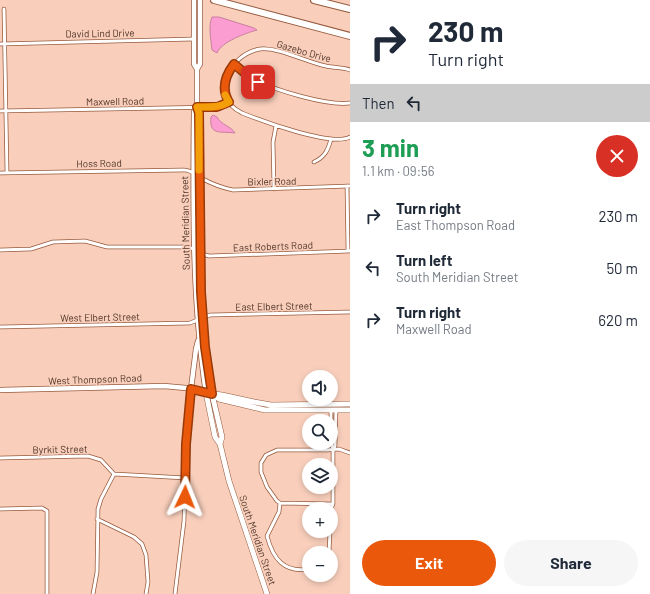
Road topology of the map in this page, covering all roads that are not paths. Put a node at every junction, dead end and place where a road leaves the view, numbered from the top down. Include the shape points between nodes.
1 (194, 0) edge
2 (200, 0) edge
3 (214, 0) edge
4 (314, 0) edge
5 (4, 9) dead end
6 (350, 9) edge
7 (350, 36) edge
8 (194, 39) junction
9 (200, 39) junction
10 (0, 44) edge
11 (4, 44) junction
12 (234, 64) junction
13 (197, 69) junction
14 (350, 70) edge
15 (229, 102) junction
16 (350, 103) edge
17 (197, 107) junction
18 (0, 111) edge
19 (6, 111) junction
20 (276, 126) junction
21 (350, 137) edge
22 (331, 139) junction
23 (314, 162) dead end
24 (0, 173) edge
25 (7, 173) junction
26 (197, 175) junction
27 (349, 186) edge
28 (274, 189) junction
29 (0, 250) edge
30 (197, 251) junction
31 (349, 251) edge
32 (350, 312) edge
33 (200, 319) junction
34 (0, 327) edge
35 (199, 339) junction
36 (191, 389) junction
37 (0, 390) edge
38 (206, 393) junction
39 (212, 394) junction
40 (302, 404) edge
41 (338, 404) edge
42 (350, 404) edge
43 (333, 406) edge
44 (333, 410) junction
45 (350, 410) edge
46 (332, 414) edge
47 (333, 414) edge
48 (220, 444) junction
49 (338, 449) edge
50 (302, 450) edge
51 (333, 450) edge
52 (350, 453) edge
53 (0, 458) edge
54 (114, 474) junction
55 (186, 478) junction
56 (333, 502) edge
57 (280, 503) junction
58 (302, 503) edge
59 (0, 509) edge
60 (97, 519) junction
61 (302, 570) edge
62 (48, 594) edge
63 (93, 594) edge
64 (146, 594) edge
65 (175, 594) edge
66 (267, 594) edge

1 - 8 main road, South Meridian Street
2 - 9 main road, South Meridian Street
3 - 7 highway
4 - 6 highway
5 - 11 street
8 - 9 street, David Lind Drive
8 - 11 street, David Lind Drive
8 - 13 main road, South Meridian Street via 194,64
9 - 13 main road, South Meridian Street via 200,64
10 - 11 street, David Lind Drive
11 - 19 street
12 - 14 street, Gazebo Drive via 250,52 270,49 309,62
12 - 15 street via 224,83
12 - 16 street via 252,78 291,93 329,102
13 - 17 main road, South Meridian Street
15 - 17 street, Maxwell Road via 217,107
15 - 20 street via 240,113
17 - 19 street, Maxwell Road
17 - 26 main road, South Meridian Street
18 - 19 street, Maxwell Road
19 - 25 street
20 - 22 street
20 - 28 street via 273,142
21 - 22 street via 344,140
22 - 23 street via 325,155
24 - 25 street, Hoss Road
25 - 26 street, Hoss Road via 184,170
26 - 28 street, Bixler Road via 233,190
26 - 30 main road, South Meridian Street
27 - 28 street, Bixler Road
27 - 31 street
29 - 30 street, East Roberts Road via 32,249 53,242 83,241 108,247 189,247
30 - 31 street, East Roberts Road via 209,256
30 - 33 main road, South Meridian Street
32 - 33 street, East Elbert Street via 210,315
33 - 34 street, West Elbert Street via 190,323
33 - 35 main road, South Meridian Street
33 - 39 main road, South Meridian Street
35 - 36 main road, South Meridian Street
35 - 38 main road, South Meridian Street
36 - 37 main road, West Thompson Road via 164,386
36 - 38 main road, West Thompson Road
36 - 55 street, South Meridian Street via 186,440
38 - 39 main road
38 - 48 main road, South Meridian Street via 215,437
39 - 40 main road via 264,404
39 - 44 main road via 219,399 265,410
39 - 48 main road, South Meridian Street via 222,437
41 - 42 main road
43 - 44 street
44 - 45 main road
44 - 46 street
44 - 47 street
48 - 66 main road, South Meridian Street via 234,497
49 - 52 street
50 - 57 street via 276,450 263,458 260,469 267,487
51 - 56 street
53 - 54 street, Byrkit Street via 88,456 102,461
54 - 55 street
54 - 60 street via 100,500
55 - 65 street, South Meridian Street
57 - 58 street
57 - 61 street via 279,512 267,536 276,559 292,569
59 - 62 street via 46,509
60 - 63 street via 97,572
60 - 64 street via 134,537 144,547 148,584

